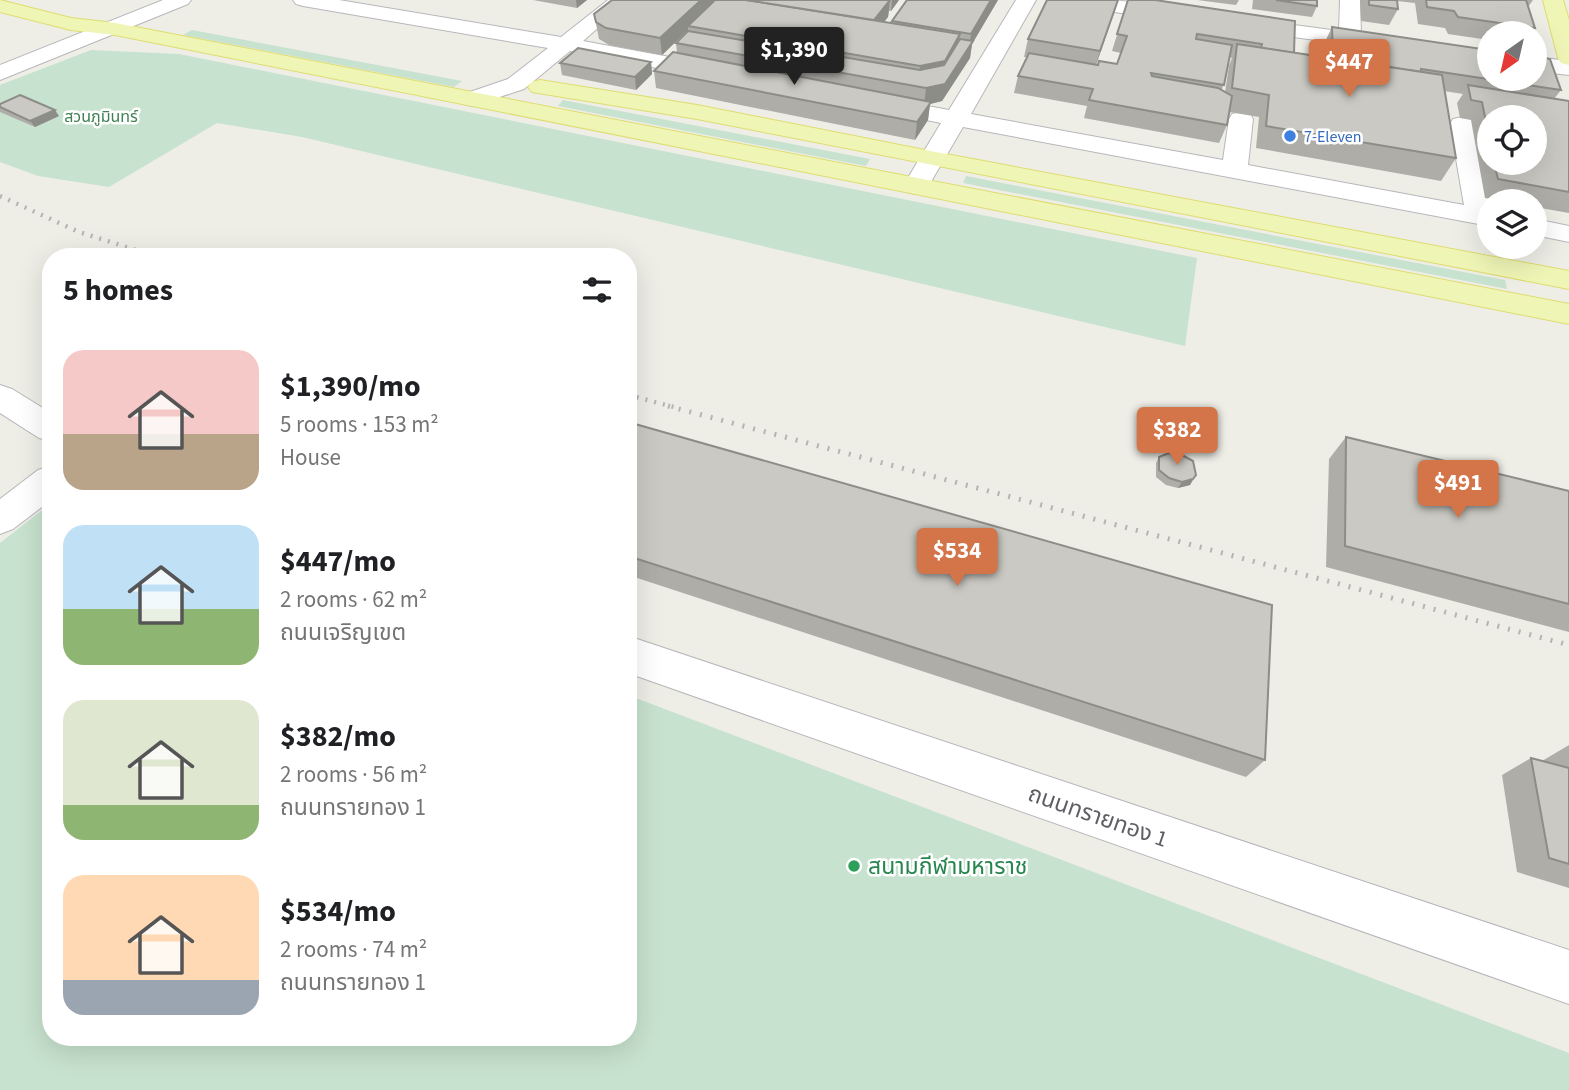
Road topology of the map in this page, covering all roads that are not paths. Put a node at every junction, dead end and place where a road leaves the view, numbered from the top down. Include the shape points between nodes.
1 (181, 0) edge
2 (303, 0) edge
3 (620, 0) edge
4 (1027, 0) edge
5 (1071, 0) edge
6 (1350, 0) edge
7 (1553, 0) edge
8 (0, 6) edge
9 (151, 12) junction
10 (116, 17) junction
11 (197, 20) dead end
12 (71, 24) junction
13 (1564, 25) edge
14 (1350, 39) junction
15 (565, 44) junction
16 (1401, 46) edge
17 (0, 52) edge
18 (1569, 58) edge
19 (423, 65) dead end
20 (1547, 65) edge
21 (1569, 68) edge
22 (0, 73) edge
23 (740, 77) edge
24 (516, 83) junction
25 (472, 99) junction
26 (862, 100) edge
27 (956, 118) junction
28 (1241, 119) edge
29 (1462, 124) dead end
30 (930, 159) junction
31 (1234, 170) junction
32 (916, 186) junction
33 (1478, 189) edge
34 (1477, 216) edge
35 (1547, 229) edge
36 (1569, 234) edge
37 (1569, 280) edge
38 (1569, 314) edge
39 (0, 397) edge
40 (42, 423) edge
41 (42, 487) edge
42 (0, 519) edge
43 (637, 657) edge
44 (1569, 978) edge

1 - 9 street
2 - 15 street
3 - 15 street
4 - 27 street
5 - 14 street
6 - 14 street
7 - 13 main road
8 - 12 main road
9 - 10 street
9 - 11 main road
9 - 12 street
10 - 12 main road
10 - 22 street
10 - 25 main road
12 - 17 street
13 - 18 main road
14 - 16 street
15 - 23 street
15 - 24 street
19 - 24 main road
20 - 21 street
24 - 25 street
24 - 30 main road via 697,112
25 - 32 main road
26 - 27 street
27 - 30 street
27 - 31 street
28 - 31 street
29 - 33 street
30 - 32 street
30 - 37 main road
31 - 34 street
32 - 38 main road
35 - 36 street
39 - 40 street
41 - 42 street
43 - 44 street, ถนนทรายทอง 1

